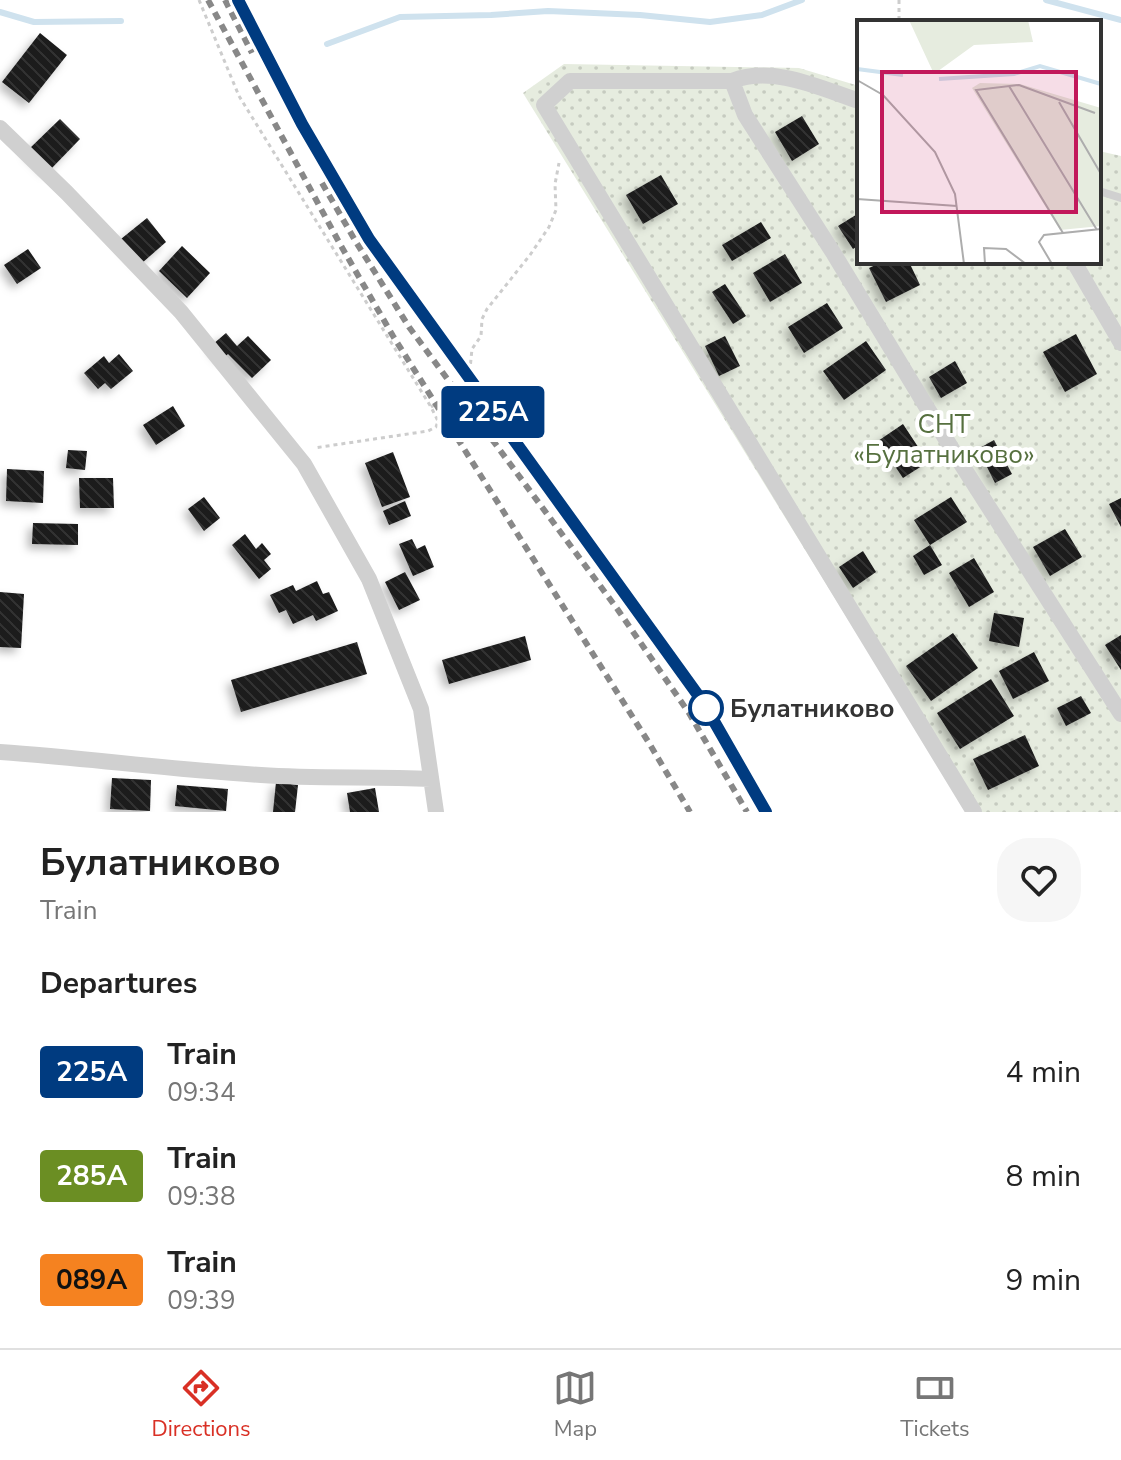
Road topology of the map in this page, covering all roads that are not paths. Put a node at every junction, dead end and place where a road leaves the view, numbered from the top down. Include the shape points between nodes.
1 (732, 81) junction
2 (857, 100) edge
3 (0, 128) edge
4 (1101, 192) edge
5 (1121, 198) edge
6 (1075, 264) edge
7 (1121, 343) edge
8 (1121, 714) edge
9 (0, 752) edge
10 (431, 779) junction
11 (436, 812) edge
12 (974, 812) edge

1 - 2 street via 744,76 790,78
1 - 8 street via 745,115
1 - 12 street via 570,81 544,105
3 - 10 street via 181,312 304,464 369,579 421,709
4 - 5 lane
6 - 7 street
9 - 10 street via 260,775
10 - 11 street

